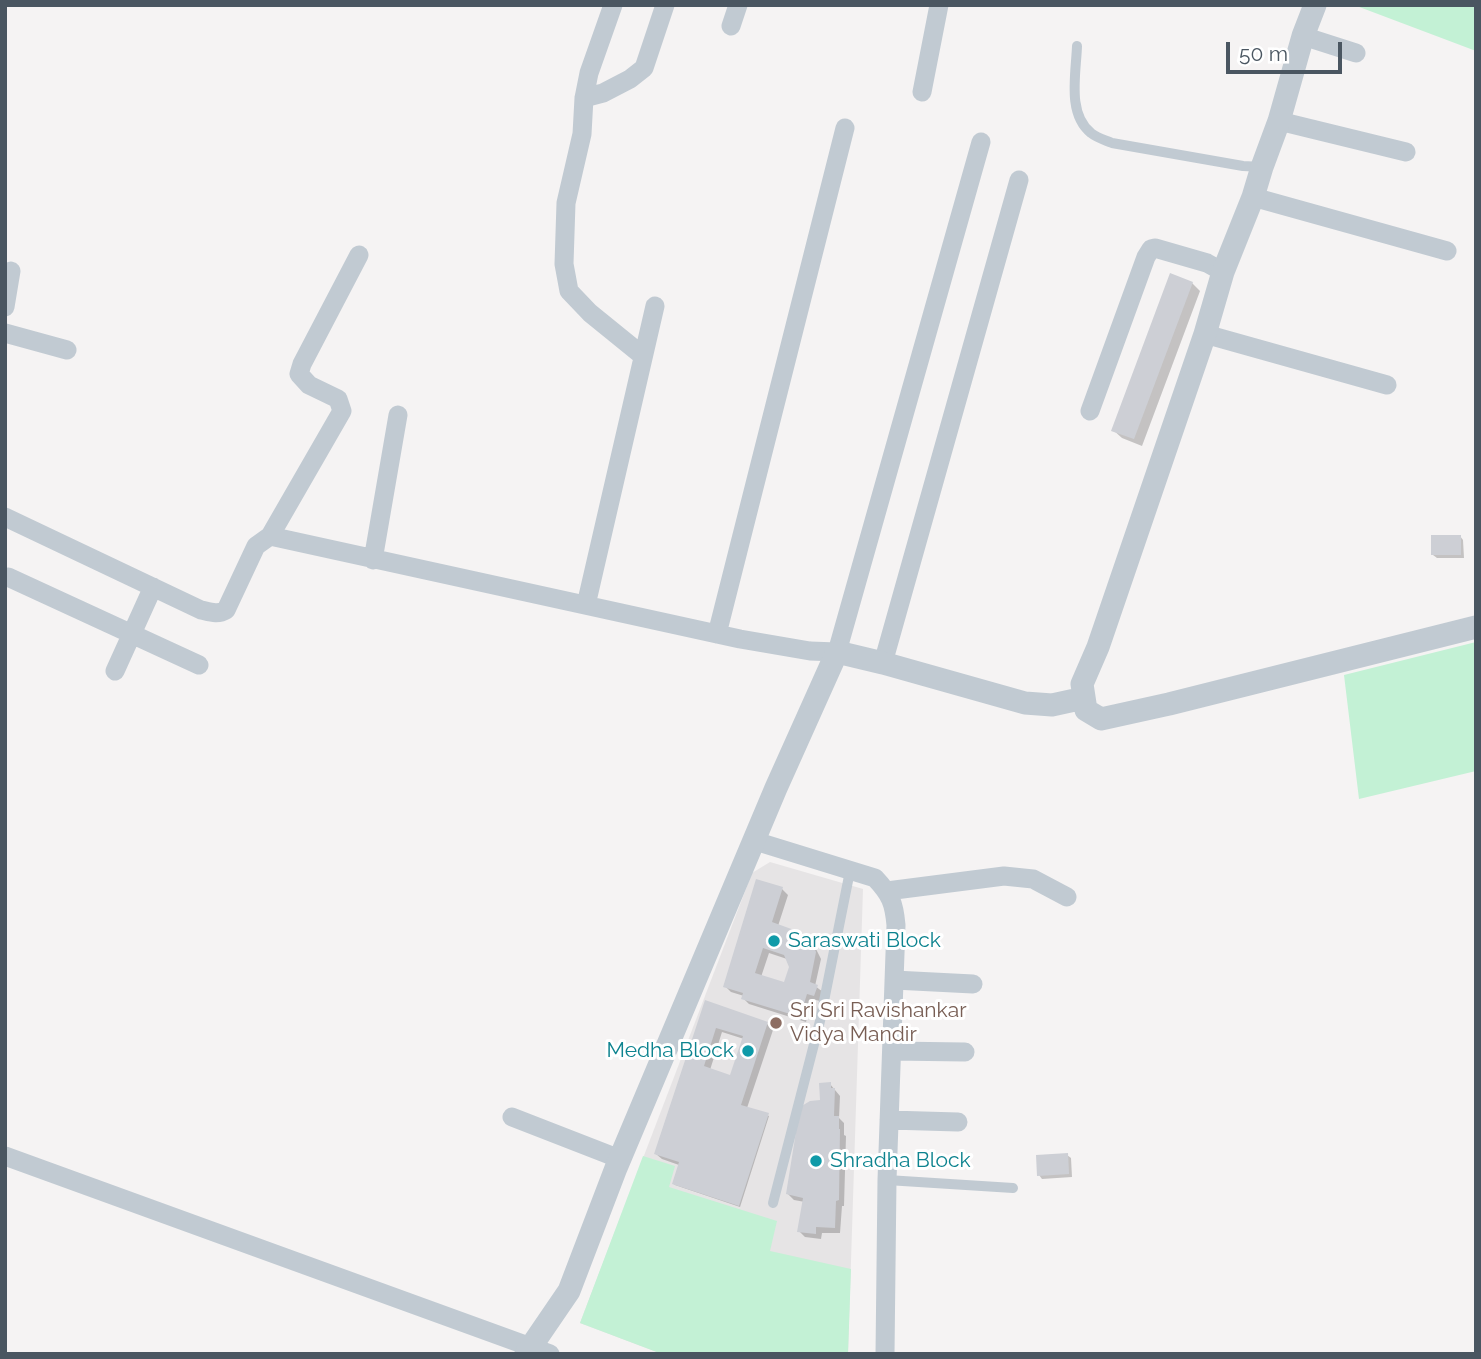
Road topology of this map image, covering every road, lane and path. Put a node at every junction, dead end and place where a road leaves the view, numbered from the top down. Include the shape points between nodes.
1 (613, 5) edge
2 (665, 5) edge
3 (738, 5) edge
4 (939, 5) edge
5 (1315, 5) edge
6 (731, 26) dead end
7 (1303, 36) junction
8 (1077, 46) dead end
9 (1356, 53) dead end
10 (922, 92) dead end
11 (584, 98) junction
12 (1279, 121) junction
13 (845, 128) dead end
14 (981, 142) dead end
15 (1406, 152) dead end
16 (1262, 167) junction
17 (1019, 180) dead end
18 (1253, 197) junction
19 (1447, 251) dead end
20 (359, 255) dead end
21 (11, 271) dead end
22 (1223, 272) junction
23 (655, 306) dead end
24 (5, 307) edge
25 (5, 333) edge
26 (1205, 334) junction
27 (67, 350) dead end
28 (643, 356) junction
29 (1387, 385) dead end
30 (1090, 411) dead end
31 (398, 415) dead end
32 (5, 517) edge
33 (270, 536) junction
34 (373, 560) junction
35 (8, 577) dead end
36 (153, 587) junction
37 (586, 605) junction
38 (1476, 627) edge
39 (132, 634) junction
40 (717, 634) junction
41 (837, 652) junction
42 (883, 663) junction
43 (199, 665) dead end
44 (116, 671) dead end
45 (1084, 698) junction
46 (755, 841) junction
47 (850, 871) junction
48 (887, 891) junction
49 (1067, 897) dead end
50 (894, 980) junction
51 (973, 984) dead end
52 (892, 1051) junction
53 (965, 1052) dead end
54 (512, 1117) dead end
55 (889, 1120) junction
56 (958, 1122) dead end
57 (5, 1156) edge
58 (620, 1160) junction
59 (887, 1180) junction
60 (1013, 1188) dead end
61 (773, 1203) dead end
62 (535, 1351) edge
63 (885, 1354) edge

1 - 11 street
2 - 11 street via 644,68 603,93
3 - 6 street
4 - 10 street
5 - 7 street
7 - 9 street
7 - 12 street
8 - 16 lane via 1075,108 1092,134 1112,143
11 - 28 street via 582,134 566,203 564,264 569,290
12 - 15 street
12 - 16 street
13 - 40 street
14 - 41 street
16 - 18 street
17 - 42 street
18 - 19 street
18 - 22 street
20 - 33 street via 299,374 309,385 338,399 342,411
21 - 24 street
22 - 26 street
22 - 30 street via 1208,263 1150,249
23 - 28 street
25 - 27 street
26 - 29 street
26 - 45 street via 1082,684
28 - 37 street
31 - 34 street
32 - 36 street
33 - 34 street
33 - 36 street via 256,547 222,612 201,610
34 - 37 street
35 - 39 street
36 - 39 street
37 - 40 street
38 - 45 street via 1101,719 1087,710
39 - 43 street
39 - 44 street
40 - 41 street
41 - 42 street
41 - 46 street
42 - 45 street via 1026,703 1052,705
46 - 47 street
46 - 58 street
47 - 48 street via 876,878
47 - 61 lane via 820,1021
48 - 49 street via 1004,876 1033,879
48 - 50 street via 896,925
50 - 51 street
50 - 52 street
52 - 53 street
52 - 55 street
54 - 58 street
55 - 56 street
55 - 59 street
57 - 62 street
58 - 62 street via 569,1291
59 - 60 lane
59 - 63 street

